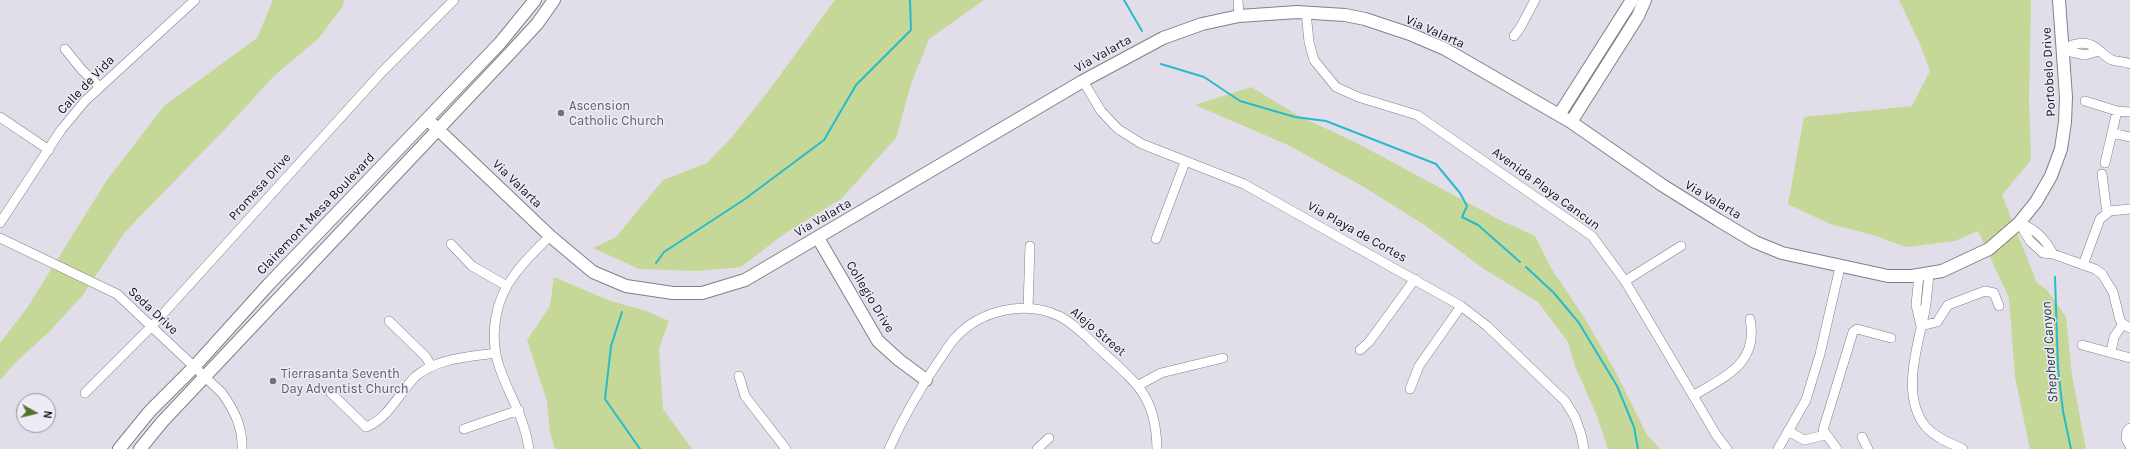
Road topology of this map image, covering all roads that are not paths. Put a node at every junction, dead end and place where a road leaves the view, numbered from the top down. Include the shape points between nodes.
1 (195, 0) edge
2 (454, 0) edge
3 (535, 0) edge
4 (554, 0) edge
5 (1238, 0) edge
6 (1535, 0) edge
7 (1632, 0) edge
8 (1645, 0) edge
9 (2059, 0) edge
10 (1306, 12) junction
11 (1239, 16) junction
12 (1514, 36) dead end
13 (65, 49) dead end
14 (2062, 50) junction
15 (2130, 64) edge
16 (1083, 81) junction
17 (99, 86) junction
18 (2085, 101) dead end
19 (2117, 111) junction
20 (2130, 112) edge
21 (1559, 116) junction
22 (0, 117) edge
23 (427, 119) junction
24 (1571, 122) junction
25 (439, 129) junction
26 (2112, 133) junction
27 (2130, 137) edge
28 (49, 150) junction
29 (1185, 162) junction
30 (2105, 163) dead end
31 (2102, 174) dead end
32 (2130, 209) edge
33 (2106, 213) junction
34 (0, 223) edge
35 (2019, 223) junction
36 (550, 236) junction
37 (0, 238) edge
38 (818, 238) junction
39 (1156, 239) dead end
40 (451, 244) dead end
41 (1030, 246) dead end
42 (1681, 246) dead end
43 (2083, 265) junction
44 (1840, 267) junction
45 (1924, 274) junction
46 (1415, 280) junction
47 (1625, 280) junction
48 (507, 286) junction
49 (1461, 306) junction
50 (1999, 306) dead end
51 (1028, 308) junction
52 (1750, 320) dead end
53 (389, 321) dead end
54 (152, 326) junction
55 (1921, 326) junction
56 (2127, 326) edge
57 (1891, 338) dead end
58 (2082, 345) dead end
59 (1360, 350) dead end
60 (2111, 352) junction
61 (496, 353) junction
62 (1223, 358) dead end
63 (2130, 358) edge
64 (194, 366) junction
65 (431, 366) junction
66 (739, 376) dead end
67 (205, 377) junction
68 (926, 380) junction
69 (1139, 385) junction
70 (1410, 389) dead end
71 (85, 393) dead end
72 (331, 393) dead end
73 (1693, 396) junction
74 (519, 410) junction
75 (2130, 428) edge
76 (464, 429) dead end
77 (1788, 431) junction
78 (1825, 435) junction
79 (1862, 437) dead end
80 (1049, 438) dead end
81 (2130, 446) edge
82 (119, 449) edge
83 (140, 449) edge
84 (242, 449) edge
85 (529, 449) edge
86 (786, 449) edge
87 (889, 449) edge
88 (1037, 449) edge
89 (1157, 449) edge
90 (1584, 449) edge
91 (1727, 449) edge
92 (1778, 449) edge
93 (1837, 449) edge
94 (1868, 449) edge
95 (1963, 449) edge

1 - 17 street, Calle de Vida
2 - 54 street, Promesa Drive via 381,73
3 - 23 main road, Clairemont Mesa Boulevard via 500,43
4 - 25 main road via 530,32
5 - 11 street
6 - 12 street
7 - 21 main road
8 - 24 main road via 1638,16
9 - 14 main road, Portobelo Drive
10 - 11 main road, Via Valarta
10 - 21 main road, Via Valarta via 1365,19 1410,34 1445,49
10 - 47 street, Avenida Playa Cancun via 1314,60 1336,87 1358,97 1417,115 1592,236
11 - 16 main road, Via Valarta via 1202,24 1163,38
13 - 17 street
14 - 15 street via 2085,55 2099,51 2112,60 2122,60
14 - 35 main road, Portobelo Drive via 2066,104 2060,149 2051,176 2036,202
16 - 29 street, Via Playa de Cortes via 1101,111 1118,129 1142,144
16 - 38 main road, Via Valarta
17 - 28 street, Calle de Vida via 61,130
18 - 19 street
19 - 20 street
19 - 26 street
21 - 24 main road, Via Valarta
22 - 28 street
23 - 25 main road, Via Valarta
23 - 64 main road, Clairemont Mesa Boulevard
24 - 44 main road, Via Valarta via 1662,185 1755,242 1782,253
25 - 36 main road, Via Valarta
25 - 67 main road
26 - 27 street
26 - 30 street
28 - 34 street, Calle de Vida
29 - 39 street
29 - 46 street, Via Playa de Cortes via 1244,184
31 - 33 street
32 - 33 street
33 - 43 street via 2097,223
35 - 43 street via 2036,248 2043,253
35 - 45 main road, Portobelo Drive via 1989,249 1942,271
36 - 38 main road, Via Valarta via 593,272 626,286 673,293 702,293 745,280
36 - 48 street via 515,273
37 - 54 street, Seda Drive via 117,294
38 - 68 main road, Collegio Drive via 878,341
40 - 48 street via 472,266
41 - 51 street
42 - 47 street
43 - 56 street via 2095,269 2106,279
44 - 45 main road, Portobelo Drive via 1888,276
44 - 77 street via 1820,354 1808,393
45 - 55 street via 1926,302
46 - 49 street, Via Playa de Cortes
46 - 59 street via 1369,342
47 - 73 street, Avenida Playa Cancun
48 - 61 street via 496,319
49 - 70 street via 1420,366
49 - 90 street, Via Playa de Cortes via 1487,326 1565,402 1582,434
50 - 55 street via 1994,293 1985,291 1948,306 1937,322
51 - 68 street, Alejo Street via 999,312 971,324 955,338
51 - 69 street, Alejo Street via 1053,313 1071,323
52 - 73 street via 1752,344 1744,360 1733,372
53 - 65 street via 426,357
54 - 64 street, Seda Drive
54 - 71 street, Promesa Drive
55 - 95 street via 1913,365 1917,413 1935,436
56 - 60 street via 2114,337
57 - 78 street via 1864,330 1857,329 1853,332 1823,430
58 - 60 street
60 - 63 street
61 - 65 street
61 - 74 street via 499,367
62 - 69 street via 1161,373
64 - 67 street, Seda Drive
64 - 82 main road, Clairemont Mesa Boulevard via 150,411
65 - 72 street via 415,377 376,423 366,427
66 - 86 street via 745,396
67 - 83 main road
67 - 84 street, Seda Drive via 233,408 243,435
68 - 87 street, Alejo Street via 909,406
69 - 89 street, Alejo Street via 1154,418
73 - 91 street, Avenida Playa Cancun
74 - 76 street
74 - 85 street
75 - 81 street via 2126,439
77 - 78 street via 1804,440
77 - 92 street
78 - 93 street
79 - 94 street
80 - 88 street

